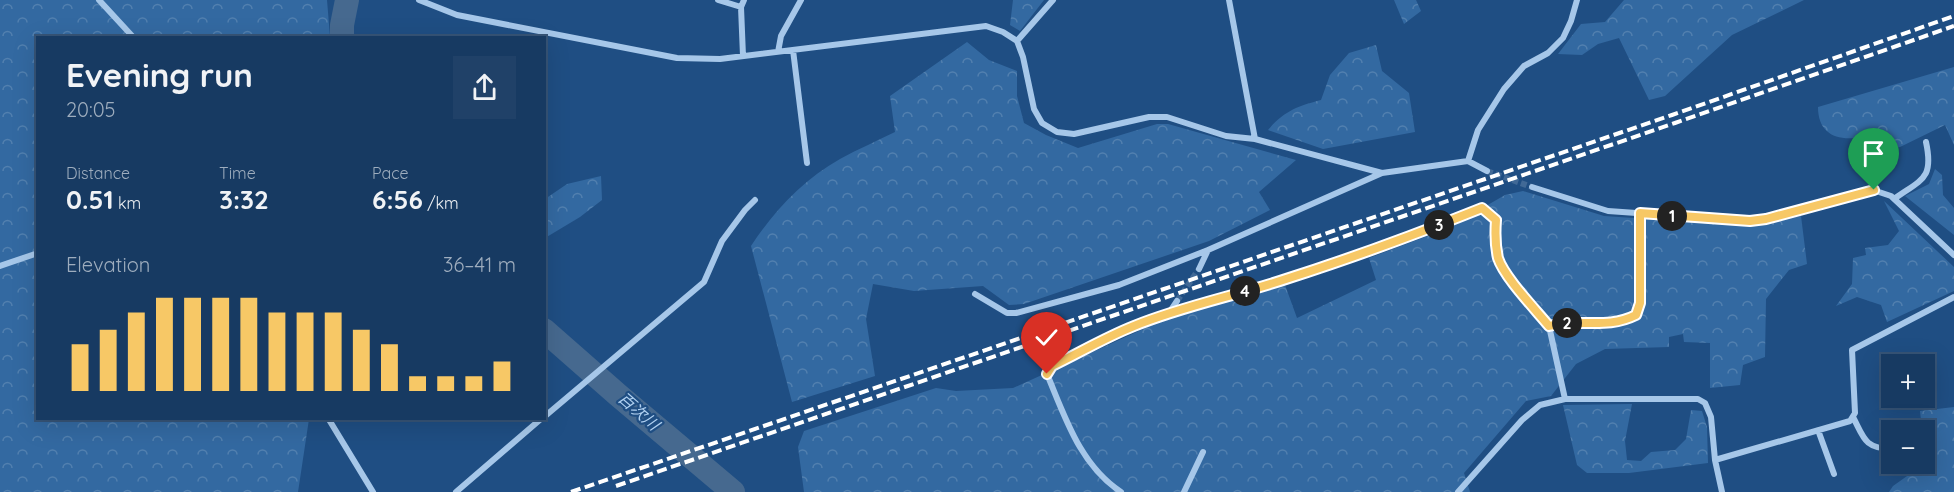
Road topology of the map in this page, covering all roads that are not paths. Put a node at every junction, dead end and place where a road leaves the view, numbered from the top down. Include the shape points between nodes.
1 (99, 0) edge
2 (419, 0) edge
3 (718, 0) edge
4 (744, 0) edge
5 (801, 0) edge
6 (1053, 0) edge
7 (1229, 0) edge
8 (1577, 0) edge
9 (741, 7) junction
10 (132, 36) edge
11 (1017, 41) junction
12 (793, 50) junction
13 (778, 52) junction
14 (743, 56) junction
15 (1255, 140) junction
16 (1926, 142) dead end
17 (1468, 161) junction
18 (807, 163) dead end
19 (1487, 171) tunnel mouth
20 (1382, 173) junction
21 (1532, 187) tunnel mouth
22 (1894, 199) junction
23 (755, 200) dead end
24 (1640, 213) junction
25 (1208, 250) junction
26 (36, 254) edge
27 (1954, 255) edge
28 (0, 266) edge
29 (1199, 269) tunnel mouth
30 (975, 294) dead end
31 (1954, 297) edge
32 (1177, 301) tunnel mouth
33 (1169, 313) junction
34 (1549, 326) junction
35 (1565, 399) junction
36 (546, 415) edge
37 (1852, 417) junction
38 (329, 420) edge
39 (541, 420) edge
40 (1818, 430) junction
41 (1881, 449) edge
42 (1203, 452) dead end
43 (1715, 460) junction
44 (1834, 474) dead end
45 (373, 492) edge
46 (456, 492) edge
47 (1121, 492) edge
48 (1184, 492) edge
49 (1458, 492) edge
50 (1722, 492) edge

1 - 10 street
2 - 14 street via 457,15 677,58
3 - 9 street
4 - 9 street
5 - 13 street via 781,36
6 - 11 street
7 - 15 street
8 - 17 street via 1563,38 1548,53 1524,66 1504,89 1478,130
9 - 14 street
11 - 12 street via 986,26
11 - 15 street via 1034,109 1042,123 1057,132 1074,134 1149,117 1167,117 1226,136
12 - 13 street
12 - 18 street
13 - 14 street
15 - 20 street
16 - 22 street via 1929,168 1924,178
17 - 19 street
17 - 20 street
20 - 25 street
21 - 24 street via 1608,211
22 - 24 street via 1874,190 1750,221
22 - 27 street
23 - 36 street via 722,241 704,282
24 - 34 street via 1640,303 1636,315 1613,324
25 - 29 street
25 - 30 street via 1119,285 1016,313 1007,313
26 - 28 street
31 - 37 street via 1852,350
32 - 33 street
33 - 34 street via 1362,254 1482,208 1496,220 1499,261
33 - 47 street via 1052,366 1047,374 1076,442 1107,483
34 - 35 street
35 - 43 street via 1698,399 1706,403 1711,417
35 - 49 street via 1539,405
37 - 40 street via 1850,421
37 - 41 street via 1866,442
38 - 45 street
39 - 46 street
40 - 43 street
40 - 44 street
42 - 48 street
43 - 50 street

